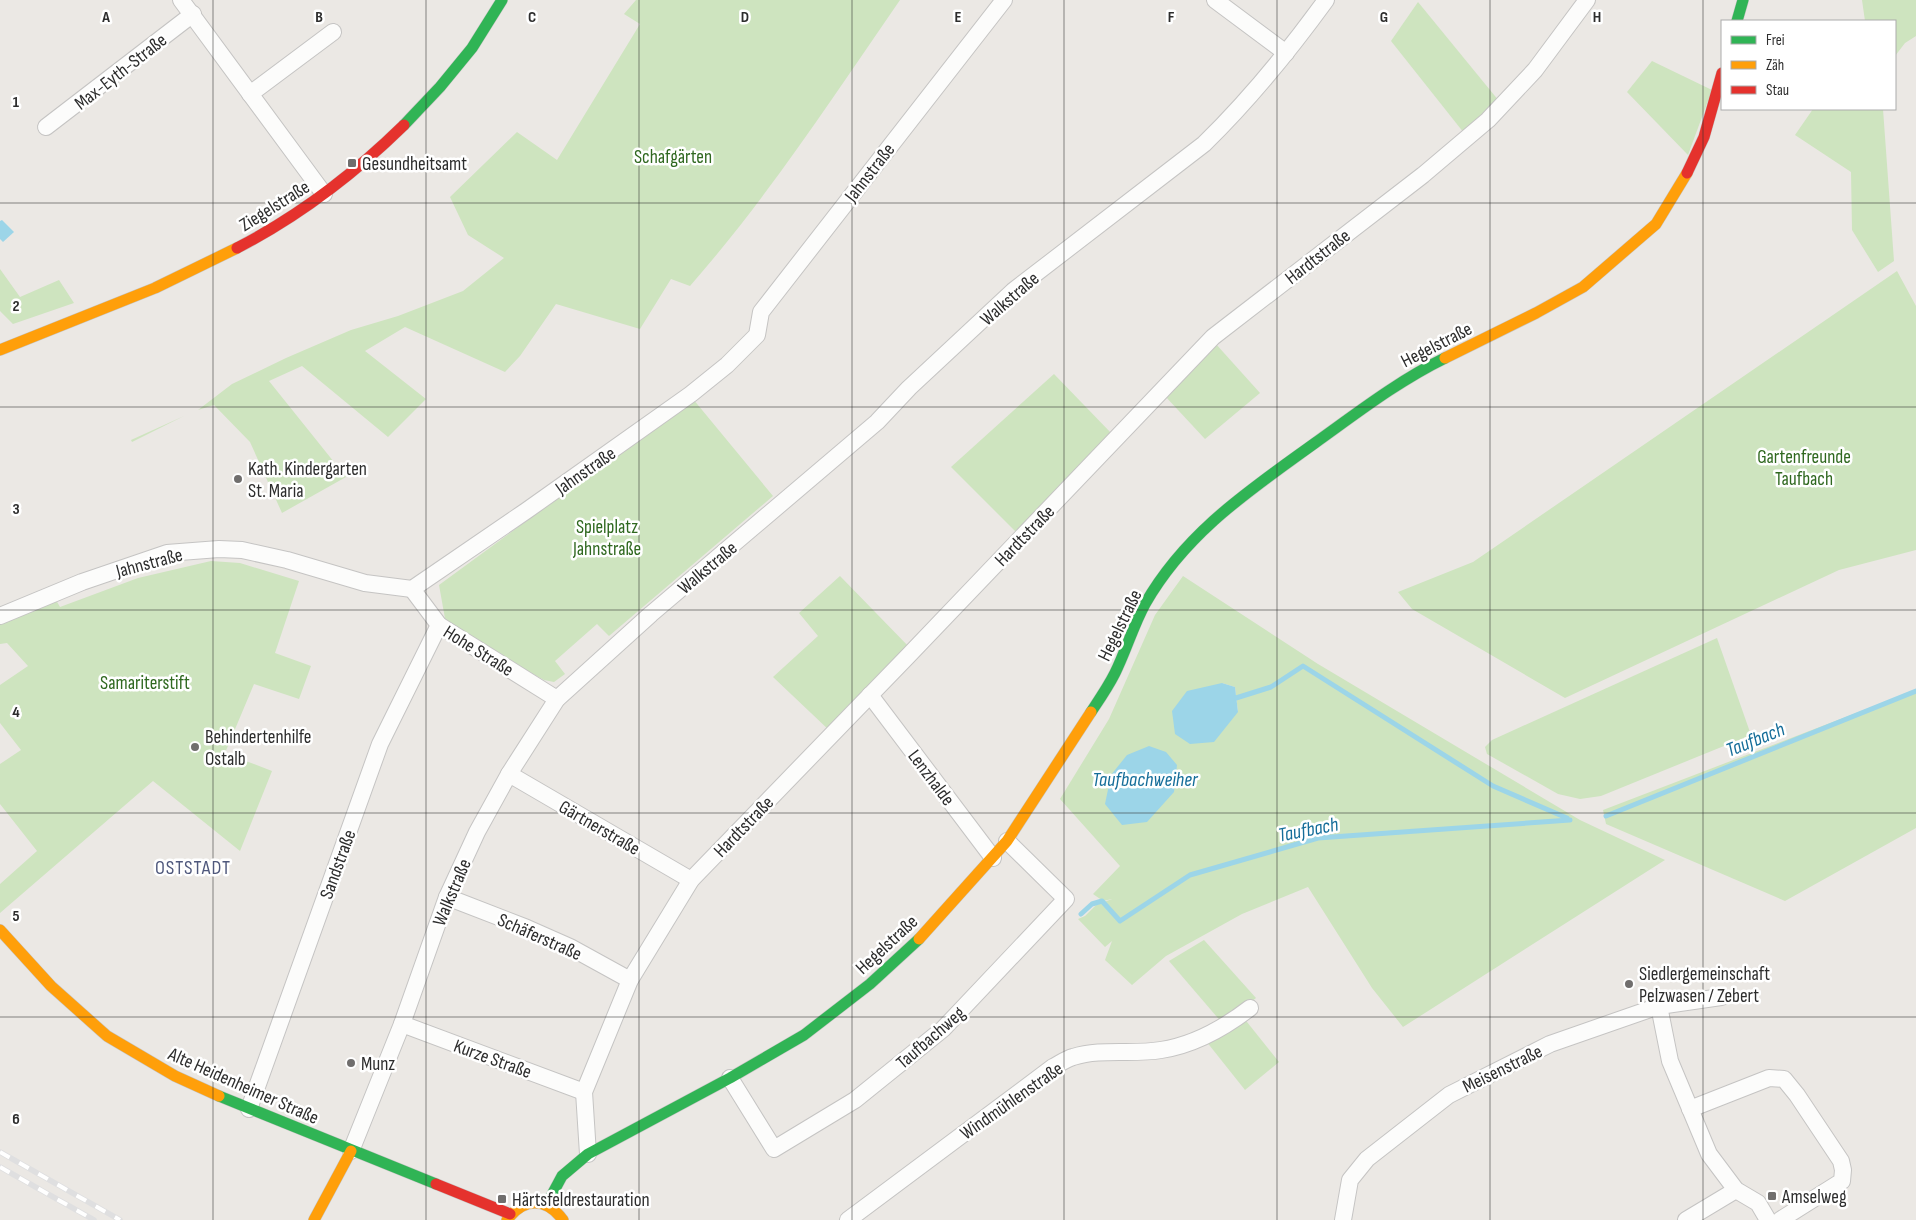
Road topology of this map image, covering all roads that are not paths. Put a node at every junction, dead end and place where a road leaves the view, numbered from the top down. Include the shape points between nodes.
1 (181, 0) edge
2 (502, 0) edge
3 (1004, 0) edge
4 (1215, 0) edge
5 (1326, 0) edge
6 (1587, 0) edge
7 (1743, 0) edge
8 (193, 14) junction
9 (1737, 20) edge
10 (333, 32) dead end
11 (1286, 53) junction
12 (1721, 77) edge
13 (250, 94) junction
14 (46, 127) dead end
15 (324, 194) junction
16 (0, 350) edge
17 (412, 589) junction
18 (0, 616) edge
19 (439, 625) junction
20 (870, 695) junction
21 (556, 699) junction
22 (509, 774) junction
23 (1007, 841) junction
24 (993, 858) junction
25 (691, 880) junction
26 (447, 897) junction
27 (0, 930) edge
28 (630, 980) junction
29 (1721, 997) dead end
30 (1659, 1006) junction
31 (1250, 1008) dead end
32 (402, 1024) junction
33 (730, 1078) junction
34 (584, 1092) junction
35 (249, 1109) junction
36 (1690, 1110) junction
37 (350, 1150) junction
38 (588, 1154) junction
39 (1736, 1190) junction
40 (547, 1204) junction
41 (509, 1217) edge
42 (314, 1220) edge
43 (563, 1220) edge
44 (848, 1220) edge
45 (1343, 1220) edge
46 (1686, 1220) edge
47 (1768, 1220) edge
48 (1780, 1220) edge

1 - 8 street
2 - 15 street, Ziegelstraße via 472,47 443,83 380,148
3 - 17 street, Jahnstraße via 761,312 758,335 728,365 542,500
4 - 11 street
5 - 11 street, Walkstraße
6 - 20 street, Hardtstraße via 1535,70 1488,120 1423,175 1213,337
7 - 9 street
8 - 13 street
8 - 14 street, Max-Eyth-Straße
10 - 13 street
11 - 21 street, Walkstraße via 1204,144 1013,291 877,422
12 - 23 street, Hegelstraße via 1704,137 1684,180 1656,224 1583,287 1419,371 1384,393 1205,527 1172,565 1145,604 1114,675
13 - 15 street
15 - 16 street, Ziegelstraße via 260,236 183,275
17 - 18 street, Jahnstraße via 365,583 242,550 219,549 167,553 82,582
17 - 19 street, Hohe Straße
19 - 21 street, Hohe Straße
19 - 35 street, Sandstraße via 380,744
20 - 24 street, Lenzhalde
20 - 25 street, Hardtstraße
21 - 22 street, Walkstraße
22 - 25 street, Gärtnerstraße
22 - 26 street, Walkstraße
23 - 24 street, Hegelstraße
23 - 33 street, Taufbachweg via 1066,899 943,1029 855,1100 774,1149
24 - 33 street, Hegelstraße via 926,931 870,984 804,1035
25 - 28 street, Hardtstraße
26 - 28 street, Schäferstraße via 527,928
26 - 32 street, Walkstraße
27 - 35 street, Alte Heidenheimer Straße via 51,986 108,1036 176,1076
28 - 34 street, Hardtstraße
29 - 30 street, Meisenstraße
30 - 36 street via 1670,1061
30 - 45 street, Meisenstraße via 1550,1044 1449,1095 1367,1159 1350,1180
31 - 44 street, Windmühlenstraße via 1213,1032 1185,1045 1160,1051 1085,1054 1053,1067
32 - 34 street, Kurze Straße
32 - 37 street, Walkstraße
33 - 38 street, Hegelstraße
34 - 38 street, Hardtstraße
35 - 37 street, Alte Heidenheimer Straße
36 - 39 street via 1709,1154
36 - 48 street via 1768,1078 1784,1079 1798,1095 1841,1161 1842,1181
37 - 41 street, Alte Heidenheimer Straße
37 - 42 street, Walkstraße
38 - 40 street, Hegelstraße via 562,1176
39 - 46 street
39 - 47 street via 1758,1203
40 - 41 street via 527,1203
40 - 43 street

